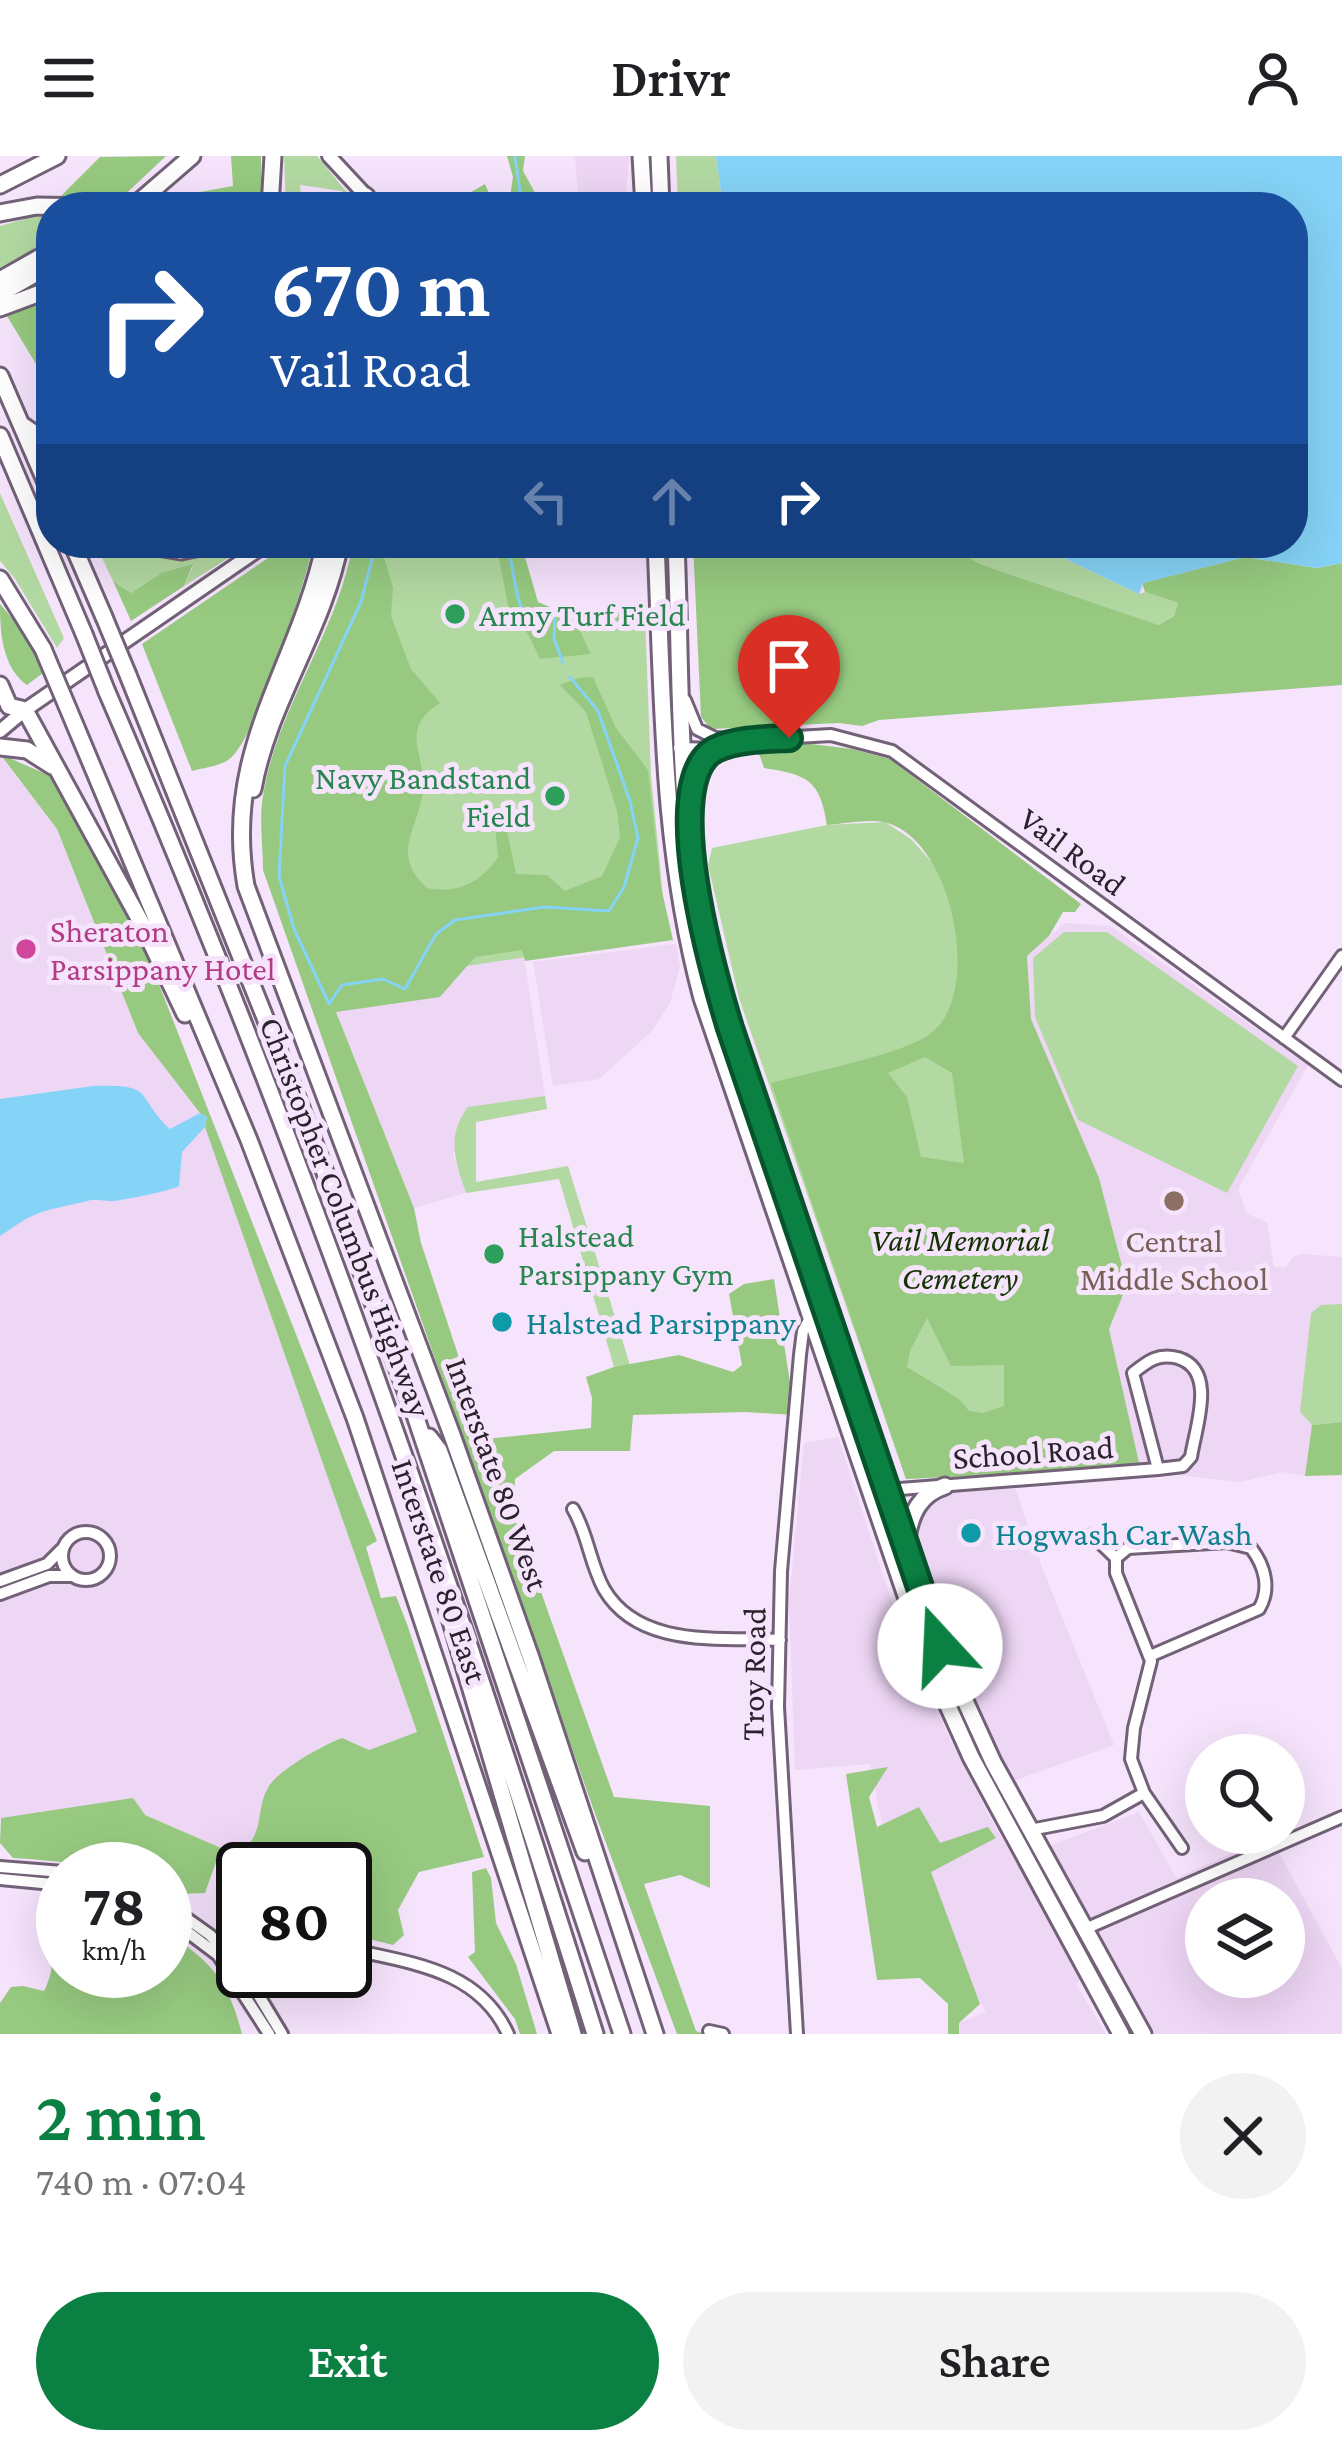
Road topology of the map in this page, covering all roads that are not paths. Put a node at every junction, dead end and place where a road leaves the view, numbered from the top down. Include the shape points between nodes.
1 (58, 156) edge
2 (192, 156) edge
3 (273, 156) edge
4 (659, 156) edge
5 (334, 158) edge
6 (641, 161) edge
7 (0, 185) edge
8 (151, 192) edge
9 (270, 192) edge
10 (361, 192) edge
11 (635, 192) edge
12 (643, 192) edge
13 (660, 192) edge
14 (36, 206) edge
15 (0, 213) edge
16 (36, 260) edge
17 (36, 274) edge
18 (0, 280) edge
19 (0, 294) edge
20 (36, 295) edge
21 (0, 308) edge
22 (0, 376) edge
23 (20, 423) junction
24 (36, 435) edge
25 (0, 436) edge
26 (36, 460) edge
27 (36, 522) edge
28 (51, 558) edge
29 (78, 558) edge
30 (246, 558) edge
31 (328, 558) edge
32 (657, 558) edge
33 (669, 558) edge
34 (677, 558) edge
35 (0, 579) edge
36 (681, 654) junction
37 (0, 686) edge
38 (682, 692) junction
39 (25, 710) junction
40 (0, 717) edge
41 (0, 731) edge
42 (748, 740) junction
43 (664, 746) junction
44 (0, 747) edge
45 (717, 748) junction
46 (685, 749) junction
47 (64, 778) junction
48 (690, 842) junction
49 (1342, 956) edge
50 (1284, 1039) junction
51 (218, 1066) junction
52 (1342, 1081) edge
53 (811, 1316) junction
54 (837, 1390) junction
55 (416, 1418) junction
56 (1158, 1469) junction
57 (945, 1486) junction
58 (887, 1490) junction
59 (573, 1509) dead end
60 (1092, 1535) dead end
61 (62, 1547) junction
62 (907, 1547) junction
63 (1116, 1558) junction
64 (73, 1577) junction
65 (0, 1581) edge
66 (450, 1588) junction
67 (0, 1594) edge
68 (780, 1640) junction
69 (1150, 1656) junction
70 (1144, 1793) junction
71 (1342, 1817) edge
72 (1030, 1830) junction
73 (1182, 1848) dead end
74 (0, 1868) edge
75 (36, 1870) edge
76 (0, 1879) edge
77 (36, 1882) edge
78 (192, 1920) edge
79 (1084, 1929) junction
80 (216, 1946) edge
81 (372, 1955) edge
82 (253, 1998) edge
83 (259, 1998) edge
84 (709, 2031) edge
85 (269, 2034) edge
86 (282, 2034) edge
87 (508, 2034) edge
88 (560, 2034) edge
89 (573, 2034) edge
90 (596, 2034) edge
91 (622, 2034) edge
92 (655, 2034) edge
93 (723, 2034) edge
94 (796, 2034) edge
95 (1120, 2034) edge
96 (1143, 2034) edge

1 - 7 highway
2 - 8 highway
3 - 9 highway
4 - 13 highway
5 - 10 main road
6 - 11 highway
6 - 12 highway
14 - 15 highway
16 - 18 highway
17 - 19 highway
20 - 21 highway
22 - 23 highway
23 - 24 highway
23 - 26 highway
25 - 27 highway, Christopher Columbus Highway, bridge
28 - 66 highway, Christopher Columbus Highway, bridge via 316,1218
29 - 55 highway, Christopher Columbus Highway, bridge via 292,1085
30 - 39 main road
31 - 92 highway, Interstate 80 West via 322,605 256,773 250,820 265,941 452,1435
32 - 43 highway
33 - 36 highway
34 - 36 highway
35 - 51 highway, bridge via 43,649
36 - 38 highway
37 - 39 highway via 9,706
38 - 42 street, Vail Road via 698,729
38 - 46 highway
39 - 40 main road
39 - 41 main road
39 - 47 highway
42 - 45 street, Vail Road
42 - 50 street, Vail Road via 831,736 892,751
43 - 46 street, Vail Road
43 - 53 highway via 690,953
44 - 47 highway via 32,752
45 - 46 street, Vail Road
45 - 48 highway via 697,774
46 - 48 highway
47 - 51 highway via 199,1044
48 - 58 highway via 712,968
49 - 50 street
50 - 52 street, Vail Road
51 - 88 highway, Interstate 80 East via 356,1418
53 - 54 highway
53 - 68 street, Troy Road via 800,1355
54 - 58 highway
54 - 95 highway via 950,1713
55 - 91 highway, Christopher Columbus Highway
55 - 92 highway via 439,1450
56 - 56 street, School Road via 1191,1457 1201,1384 1187,1362 1159,1356 1133,1373
56 - 57 street, School Road
57 - 58 street, School Road
57 - 62 highway via 914,1511
58 - 62 highway
59 - 68 street via 603,1588 635,1621 672,1634
60 - 63 street
61 - 64 street
61 - 64 street via 88,1532 110,1551 97,1577
61 - 65 street via 47,1564
62 - 72 highway via 968,1711
63 - 69 street
63 - 69 street via 1128,1548 1227,1542 1246,1545 1261,1563 1266,1591 1259,1609
64 - 67 street via 49,1576
66 - 89 highway via 447,1609
66 - 90 highway, Christopher Columbus Highway
68 - 94 street, Troy Road
69 - 70 street via 1131,1747
70 - 72 street via 1103,1816
70 - 73 street
71 - 79 street
72 - 79 highway
74 - 75 street
76 - 77 street
78 - 80 street
79 - 96 highway
81 - 87 street via 449,1975 484,1997
82 - 85 street
83 - 86 street
84 - 93 street

